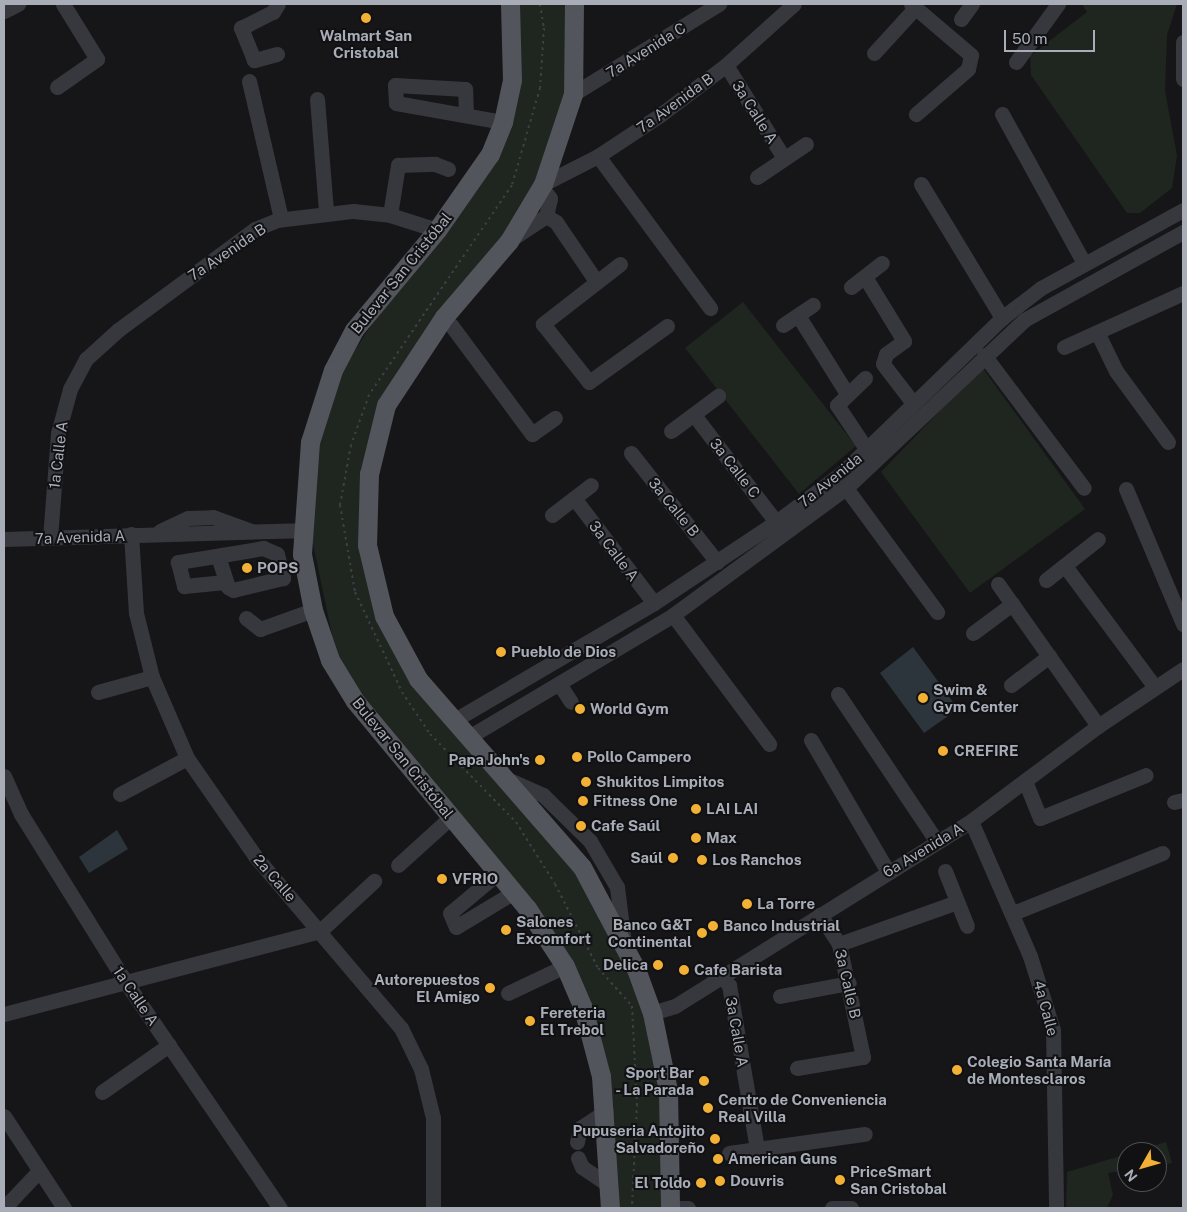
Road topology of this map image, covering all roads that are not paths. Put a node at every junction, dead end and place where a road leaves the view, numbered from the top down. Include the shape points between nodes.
1 (18, 4) edge
2 (63, 4) edge
3 (278, 4) edge
4 (510, 4) edge
5 (574, 4) edge
6 (718, 4) edge
7 (794, 4) edge
8 (972, 4) edge
9 (913, 5) edge
10 (1058, 5) edge
11 (4, 11) edge
12 (961, 19) dead end
13 (1183, 42) edge
14 (874, 53) dead end
15 (277, 54) dead end
16 (1016, 62) dead end
17 (726, 65) junction
18 (1183, 68) edge
19 (249, 81) dead end
20 (56, 87) dead end
21 (573, 94) junction
22 (317, 99) dead end
23 (466, 114) dead end
24 (916, 114) dead end
25 (1002, 114) dead end
26 (503, 122) junction
27 (806, 144) dead end
28 (598, 156) junction
29 (784, 158) junction
30 (448, 169) dead end
31 (757, 177) dead end
32 (920, 184) dead end
33 (542, 185) junction
34 (1183, 210) edge
35 (326, 211) junction
36 (390, 215) junction
37 (546, 216) junction
38 (281, 219) junction
39 (437, 230) junction
40 (1183, 232) edge
41 (509, 241) junction
42 (882, 263) dead end
43 (1084, 263) junction
44 (620, 264) dead end
45 (865, 277) junction
46 (596, 280) junction
47 (470, 284) junction
48 (851, 287) dead end
49 (1183, 293) edge
50 (813, 305) dead end
51 (710, 308) dead end
52 (798, 317) junction
53 (1002, 318) junction
54 (451, 325) junction
55 (783, 325) dead end
56 (667, 326) dead end
57 (118, 330) joint
58 (1098, 334) junction
59 (1064, 347) dead end
60 (418, 353) junction
61 (984, 355) junction
62 (865, 378) dead end
63 (846, 392) junction
64 (718, 396) dead end
65 (913, 403) junction
66 (694, 416) junction
67 (555, 418) dead end
68 (671, 431) dead end
69 (1168, 442) dead end
70 (867, 450) junction
71 (631, 453) dead end
72 (592, 485) dead end
73 (846, 488) junction
74 (1084, 488) dead end
75 (1126, 489) dead end
76 (574, 498) junction
77 (552, 515) dead end
78 (776, 522) junction
79 (301, 530) junction
80 (131, 534) junction
81 (50, 538) junction
82 (1098, 539) dead end
83 (4, 540) edge
84 (222, 555) junction
85 (280, 560) junction
86 (717, 562) junction
87 (303, 563) junction
88 (1065, 566) junction
89 (283, 578) junction
90 (1046, 580) dead end
91 (225, 582) junction
92 (998, 584) dead end
93 (654, 603) junction
94 (1012, 604) junction
95 (312, 610) junction
96 (937, 612) dead end
97 (673, 615) junction
98 (246, 618) dead end
99 (1183, 624) edge
100 (973, 633) dead end
101 (571, 654) junction
102 (1049, 656) junction
103 (1183, 669) edge
104 (582, 672) junction
105 (152, 677) junction
106 (560, 685) junction
107 (1011, 685) dead end
108 (1154, 686) junction
109 (98, 692) dead end
110 (838, 694) dead end
111 (571, 702) dead end
112 (453, 721) junction
113 (1098, 726) junction
114 (467, 738) junction
115 (811, 740) dead end
116 (769, 744) dead end
117 (187, 758) junction
118 (1146, 775) dead end
119 (4, 776) edge
120 (1025, 781) junction
121 (120, 794) dead end
122 (451, 817) junction
123 (971, 821) junction
124 (937, 842) junction
125 (1162, 853) dead end
126 (398, 865) dead end
127 (945, 871) dead end
128 (498, 872) junction
129 (888, 872) junction
130 (374, 881) dead end
131 (482, 886) junction
132 (514, 892) junction
133 (495, 902) junction
134 (958, 902) junction
135 (1013, 913) junction
136 (820, 915) junction
137 (967, 926) dead end
138 (320, 930) junction
139 (839, 944) junction
140 (565, 966) junction
141 (722, 977) junction
142 (125, 981) junction
143 (849, 983) junction
144 (508, 993) dead end
145 (780, 996) dead end
146 (652, 1013) junction
147 (4, 1014) edge
148 (169, 1045) junction
149 (797, 1068) dead end
150 (102, 1092) dead end
151 (606, 1111) junction
152 (4, 1116) edge
153 (865, 1134) dead end
154 (577, 1142) dead end
155 (757, 1149) junction
156 (729, 1153) dead end
157 (578, 1158) dead end
158 (39, 1171) junction
159 (610, 1186) junction
160 (4, 1208) edge
161 (64, 1208) edge
162 (280, 1208) edge
163 (433, 1208) edge
164 (610, 1208) edge
165 (672, 1208) edge
166 (688, 1208) edge
167 (832, 1208) edge
168 (851, 1208) edge
169 (1056, 1208) edge

1 - 11 street
2 - 20 street via 97,59
3 - 15 street via 273,12 241,28 254,60
4 - 26 main road, Bulevar San Cristóbal via 515,48
5 - 21 main road
6 - 21 street, 7a Avenida C
7 - 17 street, 7a Avenida B
8 - 12 street
9 - 14 street
9 - 24 street via 967,47 972,63
10 - 16 street
13 - 18 street
17 - 28 street, 7a Avenida B
17 - 29 street, 3a Calle A
19 - 38 street
21 - 33 main road
22 - 35 street
23 - 26 street
25 - 43 street
26 - 39 main road, Bulevar San Cristóbal via 476,179
27 - 29 street
28 - 33 street, 7a Avenida B
28 - 51 street
29 - 31 street
30 - 36 street via 435,164 398,165
32 - 53 street
33 - 37 street via 550,198
33 - 41 main road
34 - 43 street, 7a Avenida
35 - 36 street, 7a Avenida B
35 - 38 street, 7a Avenida B
36 - 39 street, 7a Avenida B
37 - 41 street
37 - 46 street via 556,222
38 - 57 street, 7a Avenida B via 255,229
39 - 79 main road, Bulevar San Cristóbal via 354,330 333,370 310,442
40 - 61 street, 7a Avenida via 1049,304
41 - 47 main road
42 - 45 street
43 - 53 street, 7a Avenida
44 - 46 street
45 - 48 street
45 - 65 street via 904,341 886,354 883,364
46 - 56 street via 543,322 588,382
47 - 54 street
47 - 60 main road
49 - 58 street
50 - 52 street
52 - 55 street
52 - 63 street
53 - 65 street, 7a Avenida
54 - 60 street
54 - 67 street via 532,434
57 - 81 street, 1a Calle A via 86,359 70,388 58,433
58 - 59 street
58 - 69 street via 1116,371
60 - 112 main road via 386,405 369,474 367,545 381,607 401,651
61 - 73 street, 7a Avenida
61 - 74 street
62 - 63 street
63 - 70 street via 837,408
64 - 66 street
65 - 70 street, 7a Avenida
66 - 68 street
66 - 78 street, 3a Calle C
70 - 78 street, 7a Avenida
71 - 86 street, 3a Calle B
72 - 76 street
73 - 96 street
73 - 97 street, 7a Avenida
75 - 99 street
76 - 77 street
76 - 93 street, 3a Calle A
78 - 86 street, 7a Avenida
79 - 80 street, 7a Avenida A via 256,533 213,517 188,518 156,533
79 - 87 main road, Bulevar San Cristóbal
80 - 81 street, 7a Avenida A
80 - 105 street, 2a Calle via 136,614
81 - 83 street, 7a Avenida A
82 - 88 street
84 - 85 street via 263,548
84 - 91 street
84 - 91 street via 178,562 184,586
85 - 87 street
85 - 89 street
86 - 93 street, 7a Avenida
87 - 89 street
87 - 95 main road, Bulevar San Cristóbal
88 - 90 street
88 - 108 street
89 - 91 street via 233,590
92 - 94 street
93 - 101 street, 7a Avenida
94 - 100 street
94 - 102 street
95 - 98 street via 260,629
95 - 122 main road, Bulevar San Cristóbal via 330,660 355,701
97 - 104 street, 7a Avenida
97 - 116 street
101 - 104 street
101 - 112 street, 7a Avenida
102 - 107 street
102 - 113 street
103 - 108 street, 6a Avenida A
104 - 106 street, 7a Avenida
105 - 109 street
105 - 117 street, 2a Calle
106 - 111 street
106 - 114 street, 7a Avenida
108 - 113 street, 6a Avenida A
110 - 124 street
112 - 114 main road
113 - 120 street, 6a Avenida A
114 - 146 main road via 582,867 624,943
115 - 129 street
117 - 121 street
117 - 138 street, 2a Calle via 215,804
118 - 120 street via 1040,818
119 - 142 street, 1a Calle A via 21,814
120 - 123 street, 6a Avenida A
122 - 126 street
122 - 128 main road, Bulevar San Cristóbal
123 - 124 street, 6a Avenida A
123 - 135 street, 4a Calle
124 - 129 street, 6a Avenida A
125 - 135 street
127 - 134 street
128 - 131 street
128 - 132 main road, Bulevar San Cristóbal
129 - 136 street, 6a Avenida A
130 - 138 street
131 - 133 street
131 - 133 street via 450,913 456,927
132 - 133 street
132 - 140 main road, Bulevar San Cristóbal
134 - 137 street
134 - 139 street
135 - 169 street, 4a Calle via 1053,1030
136 - 139 street, 3a Calle B
136 - 141 street, 6a Avenida A
138 - 142 street
138 - 163 street, 2a Calle via 401,1028 421,1069 433,1118
139 - 143 street, 3a Calle B
140 - 144 street
140 - 151 main road, Bulevar San Cristóbal via 593,1040
141 - 146 street, 6a Avenida A via 675,1006
141 - 155 street, 3a Calle A via 729,986
142 - 147 street
142 - 148 street, 1a Calle A
143 - 145 street
143 - 149 street, 3a Calle B via 863,1057
146 - 165 main road via 668,1090
148 - 150 street
148 - 162 street, 1a Calle A
151 - 154 street via 580,1128
151 - 159 main road, Bulevar San Cristóbal
152 - 158 street
153 - 155 street
155 - 156 street
157 - 159 street via 582,1167
158 - 160 street
158 - 161 street
159 - 164 main road, Bulevar San Cristóbal
165 - 166 street
167 - 168 street

